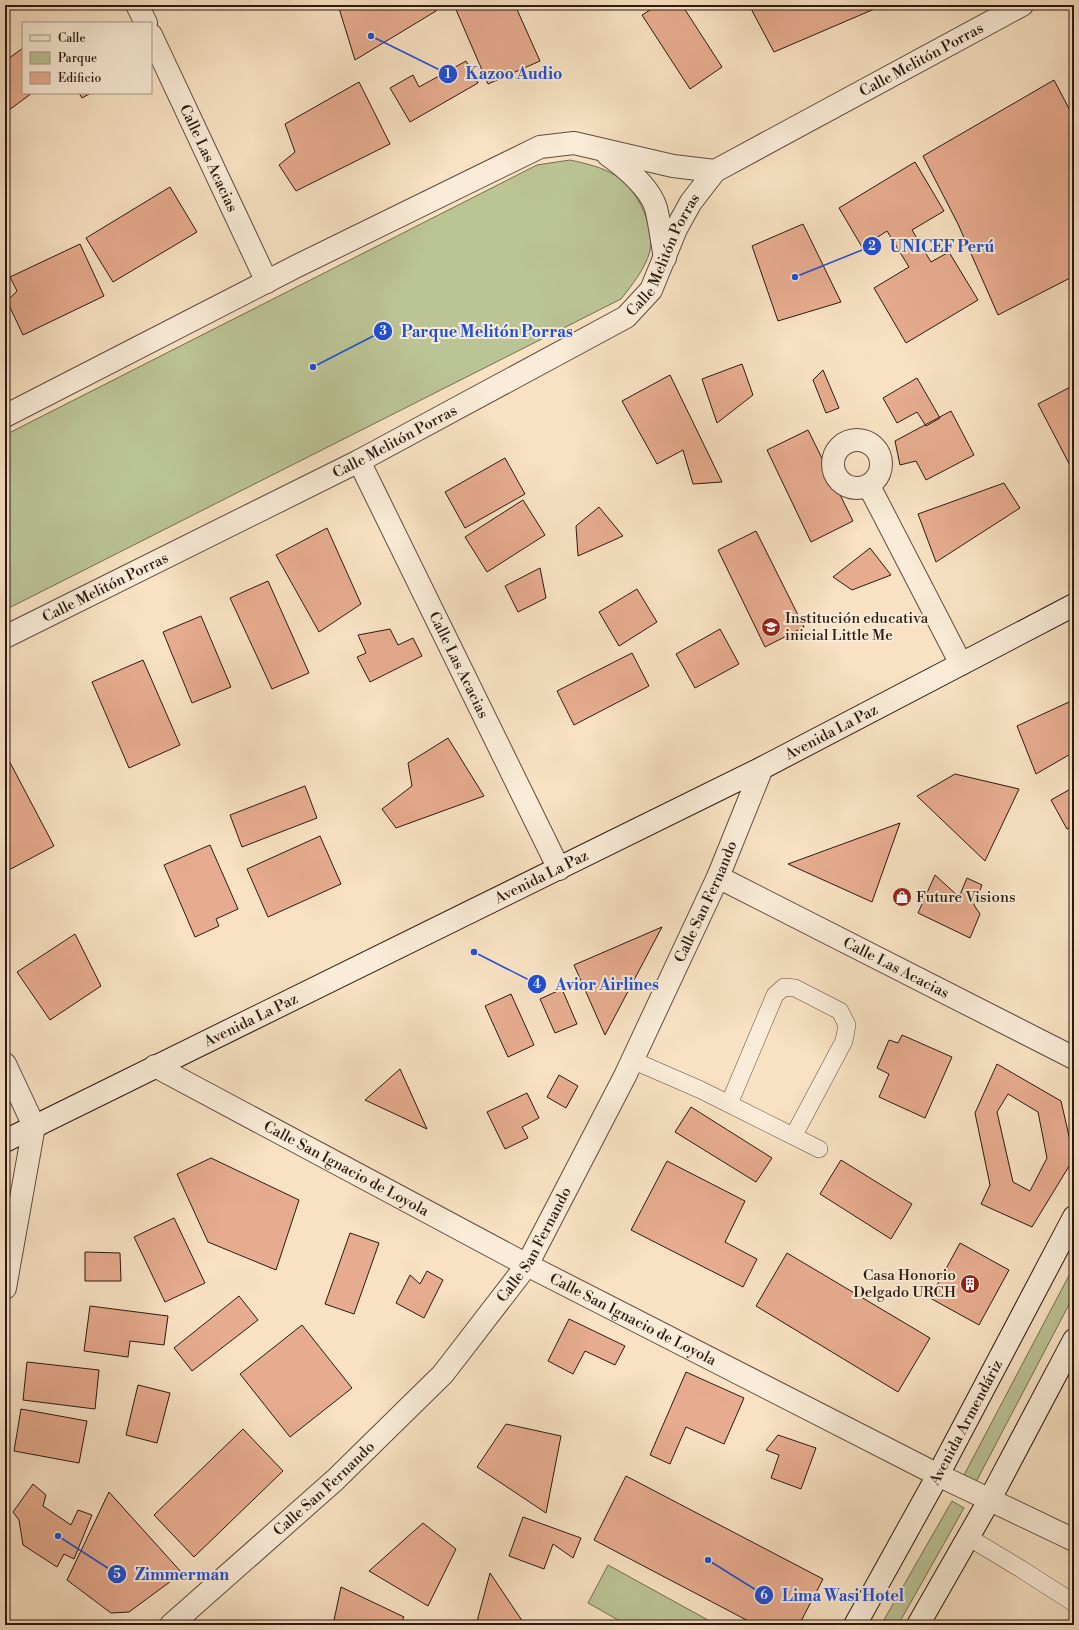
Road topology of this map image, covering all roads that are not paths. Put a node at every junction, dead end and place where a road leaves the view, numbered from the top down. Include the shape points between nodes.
1 (137, 5) edge
2 (1022, 5) edge
3 (146, 22) edge
4 (152, 36) edge
5 (596, 148) junction
6 (715, 171) junction
7 (665, 258) junction
8 (267, 282) junction
9 (5, 416) edge
10 (359, 461) junction
11 (869, 486) dead end
12 (1074, 605) edge
13 (5, 637) edge
14 (962, 664) junction
15 (762, 768) junction
16 (559, 869) junction
17 (718, 876) junction
18 (1074, 1058) edge
19 (632, 1060) junction
20 (5, 1064) edge
21 (155, 1066) junction
22 (729, 1104) junction
23 (34, 1126) junction
24 (794, 1135) junction
25 (5, 1141) edge
26 (820, 1149) dead end
27 (1074, 1217) edge
28 (528, 1265) junction
29 (5, 1288) edge
30 (1074, 1340) edge
31 (938, 1475) junction
32 (990, 1499) junction
33 (968, 1537) junction
34 (1074, 1540) edge
35 (1074, 1603) edge
36 (171, 1625) edge
37 (855, 1625) edge
38 (918, 1625) edge

1 - 3 street
2 - 6 street, Calle Melitón Porras
4 - 8 street, Calle Las Acacias
5 - 6 street, Calle Melitón Porras via 654,162
5 - 7 street via 627,168 650,198 655,207
5 - 8 street, Calle Melitón Porras via 574,143 540,147
6 - 7 street, Calle Melitón Porras via 691,202 676,229
7 - 10 street, Calle Melitón Porras via 651,290 626,317
8 - 9 street, Calle Melitón Porras
10 - 13 street, Calle Melitón Porras
10 - 16 street, Calle Las Acacias
11 - 14 street
12 - 14 street, Avenida La Paz
14 - 15 street, Avenida La Paz
15 - 16 street, Avenida La Paz
15 - 17 street, Calle San Fernando
16 - 21 street, Avenida La Paz
17 - 18 street, Calle Las Acacias
17 - 19 street, Calle San Fernando
19 - 22 lane
19 - 28 street, Calle San Fernando
20 - 23 street
21 - 23 street, Avenida La Paz
21 - 28 street, Calle San Ignacio de Loyola
22 - 24 lane
22 - 24 lane via 775,995 784,987 795,988 840,1011 847,1025 844,1041
23 - 25 street, Avenida La Paz
23 - 29 street
24 - 26 lane
27 - 31 street, Avenida Armendáriz
28 - 31 street, Calle San Ignacio de Loyola
28 - 36 street, Calle San Fernando via 443,1374 335,1480
30 - 32 street
31 - 32 street, Calle San Ignacio de Loyola
31 - 37 street, Avenida Armendáriz
32 - 33 street
32 - 34 street, Calle San Ignacio de Loyola
33 - 35 lane
33 - 38 street

